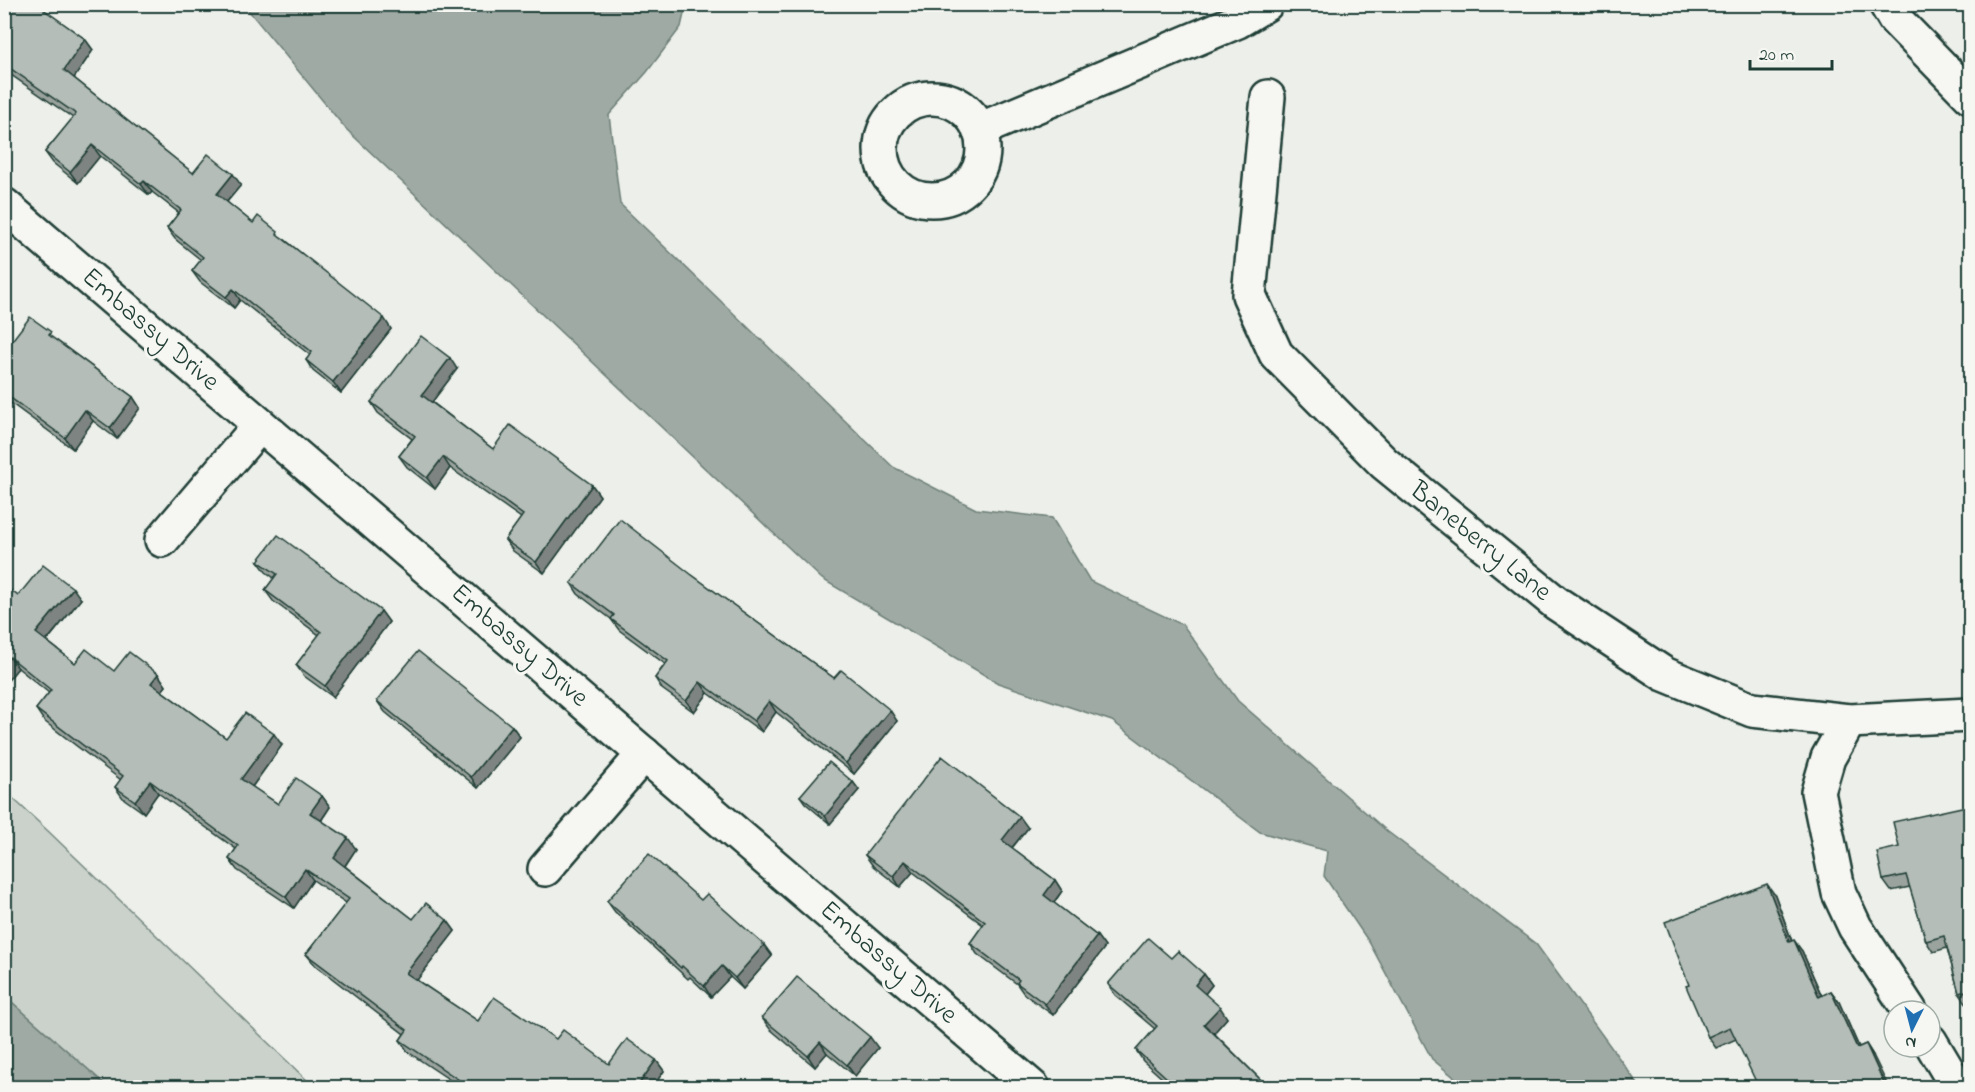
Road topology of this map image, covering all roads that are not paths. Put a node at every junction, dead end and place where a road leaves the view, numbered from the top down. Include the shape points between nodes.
1 (1266, 4) edge
2 (1886, 4) edge
3 (1971, 96) edge
4 (1268, 98) dead end
5 (980, 130) dead end
6 (4, 205) edge
7 (260, 425) junction
8 (162, 540) dead end
9 (1971, 715) edge
10 (1849, 721) junction
11 (644, 754) junction
12 (545, 869) dead end
13 (1902, 999) edge
14 (1941, 1059) edge
15 (1026, 1085) edge
16 (1958, 1088) edge

1 - 5 street via 1238,21
2 - 3 street via 1895,19
4 - 10 street, Baneberry Lane via 1250,296 1276,354 1384,463 1556,603 1664,674 1752,710
6 - 7 street, Embassy Drive
7 - 8 street
7 - 11 street, Embassy Drive
9 - 10 street, Baneberry Lane
10 - 13 street via 1828,758 1818,792 1820,804 1839,893 1855,927
11 - 12 street
11 - 15 street, Embassy Drive
14 - 16 street

